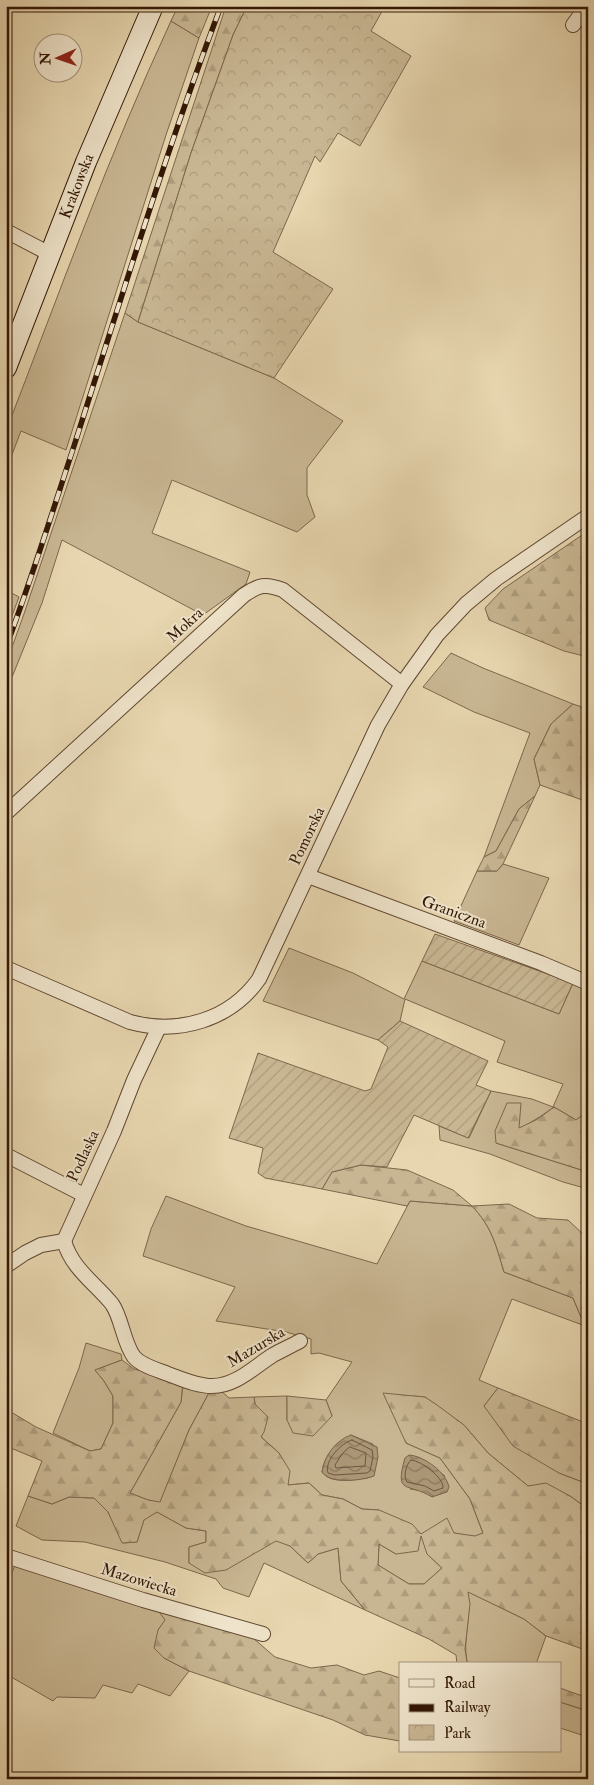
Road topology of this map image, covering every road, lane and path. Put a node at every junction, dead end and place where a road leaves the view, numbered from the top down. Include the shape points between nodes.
1 (153, 6) edge
2 (587, 6) edge
3 (572, 25) dead end
4 (6, 231) edge
5 (50, 254) junction
6 (6, 368) edge
7 (588, 516) edge
8 (402, 684) junction
9 (6, 813) edge
10 (308, 876) junction
11 (6, 968) edge
12 (588, 983) edge
13 (158, 1027) junction
14 (6, 1155) edge
15 (84, 1195) junction
16 (64, 1241) junction
17 (6, 1266) edge
18 (300, 1341) dead end
19 (6, 1556) edge
20 (263, 1634) dead end

1 - 5 main road, Krakowska
2 - 3 street
4 - 5 street
5 - 6 main road, Krakowska
7 - 8 street, Pomorska via 466,604 437,635
8 - 9 street, Mokra via 283,590 266,585 255,588
8 - 10 street, Pomorska via 378,725
10 - 12 street, Graniczna
10 - 13 street, Pomorska via 259,979 249,992 223,1012 204,1020
11 - 13 street, Pomorska via 130,1022
13 - 15 street, Podlaska
14 - 15 street
15 - 16 street, Podlaska
16 - 17 street via 41,1245
16 - 18 street, Mazurska via 76,1267 113,1306 135,1358 147,1365 192,1383 227,1384
19 - 20 street, Mazowiecka

